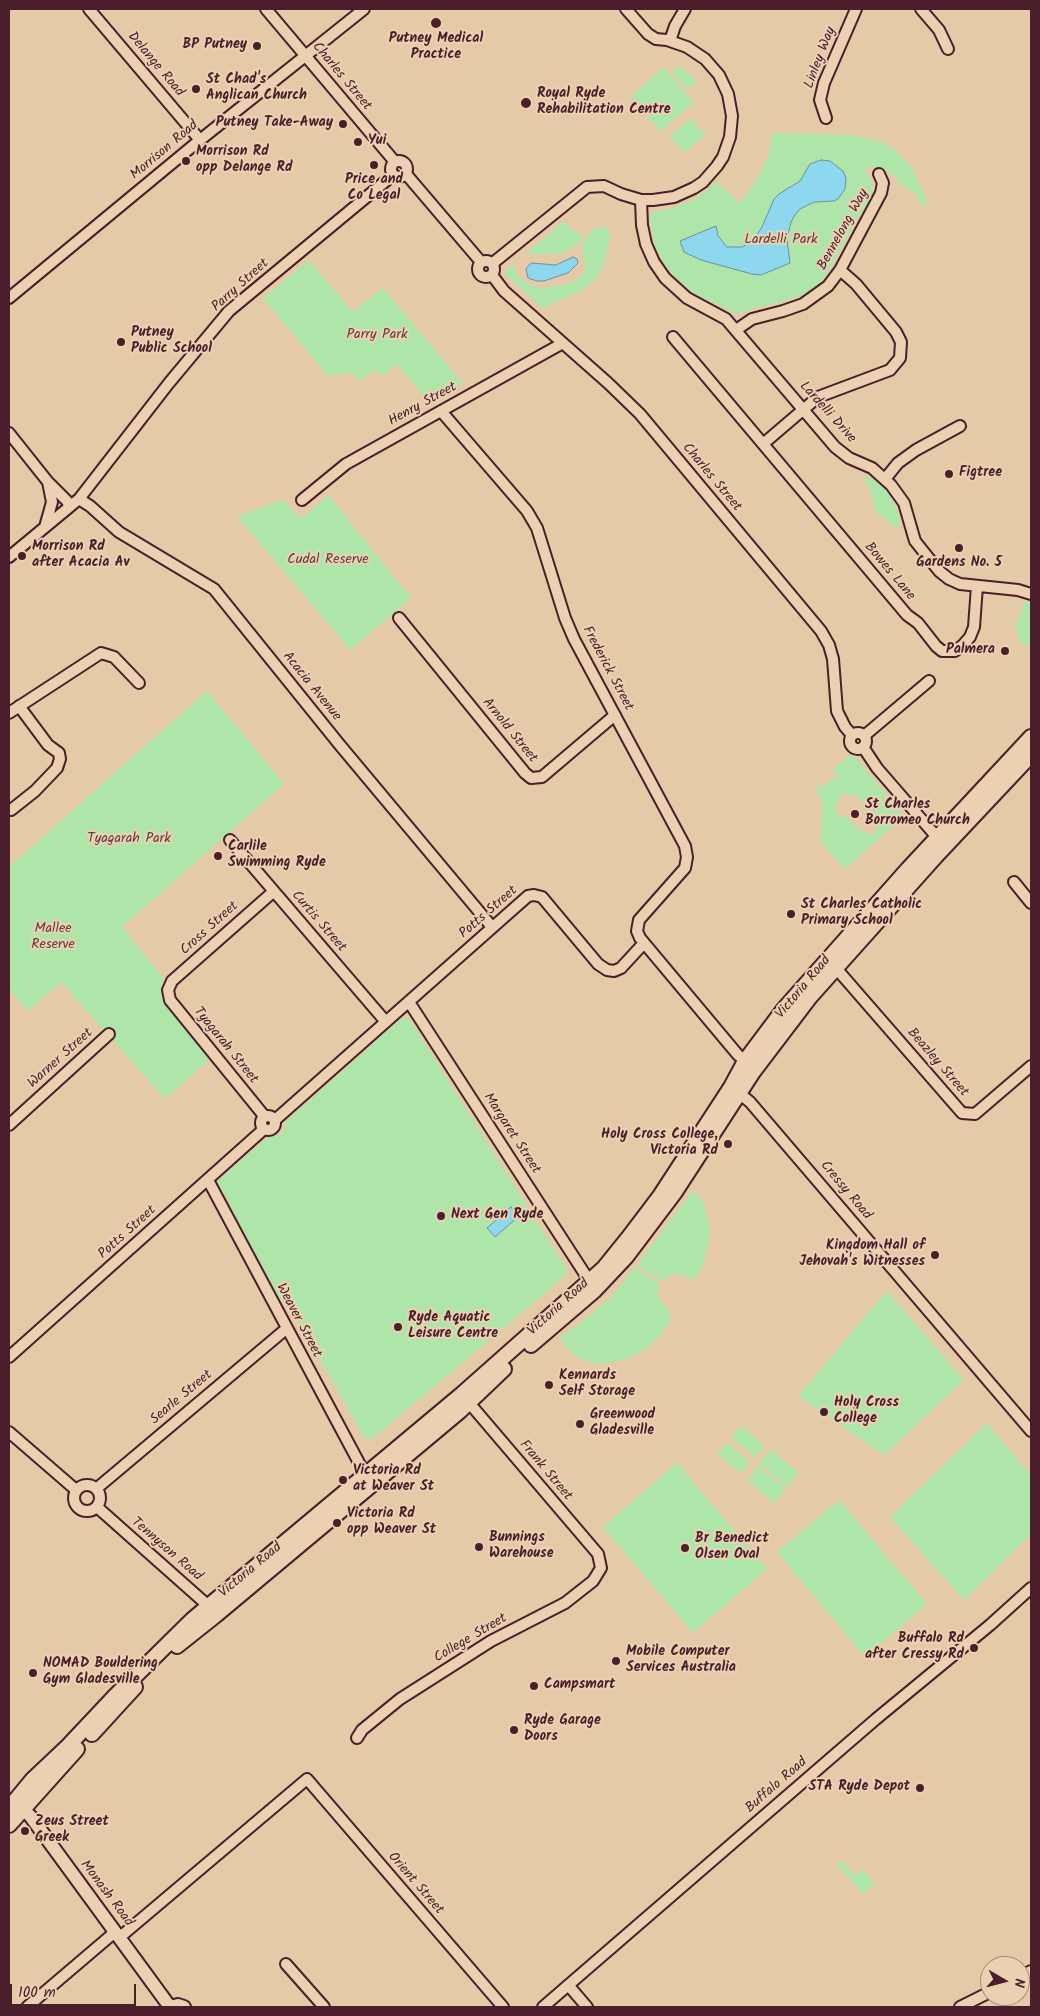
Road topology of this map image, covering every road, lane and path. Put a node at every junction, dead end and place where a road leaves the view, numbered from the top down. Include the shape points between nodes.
1 (89, 9) edge
2 (266, 9) edge
3 (364, 9) edge
4 (626, 9) edge
5 (685, 9) edge
6 (856, 9) edge
7 (921, 9) edge
8 (670, 41) junction
9 (948, 49) dead end
10 (305, 56) junction
11 (826, 118) dead end
12 (200, 140) junction
13 (395, 162) junction
14 (406, 174) junction
15 (879, 174) dead end
16 (393, 175) junction
17 (641, 200) junction
18 (481, 262) junction
19 (493, 263) junction
20 (840, 270) junction
21 (492, 275) junction
22 (9, 298) edge
23 (736, 330) junction
24 (673, 337) dead end
25 (563, 343) junction
26 (803, 410) junction
27 (441, 411) junction
28 (960, 426) dead end
29 (9, 433) edge
30 (763, 444) junction
31 (885, 478) junction
32 (48, 482) junction
33 (79, 499) junction
34 (302, 500) dead end
35 (69, 505) junction
36 (45, 528) junction
37 (9, 557) edge
38 (977, 586) junction
39 (1031, 594) edge
40 (399, 618) dead end
41 (929, 681) dead end
42 (139, 683) dead end
43 (19, 706) junction
44 (9, 712) edge
45 (615, 715) junction
46 (1031, 736) edge
47 (863, 742) junction
48 (1031, 755) edge
49 (11, 810) dead end
50 (230, 840) dead end
51 (941, 842) junction
52 (1014, 882) dead end
53 (273, 892) junction
54 (1031, 903) edge
55 (492, 927) junction
56 (644, 943) junction
57 (835, 967) junction
58 (168, 990) joint
59 (409, 1002) junction
60 (386, 1022) junction
61 (109, 1034) dead end
62 (745, 1061) junction
63 (1031, 1066) edge
64 (736, 1090) junction
65 (270, 1118) junction
66 (9, 1125) edge
67 (208, 1180) junction
68 (590, 1282) junction
69 (286, 1329) junction
70 (9, 1357) edge
71 (466, 1399) junction
72 (1031, 1431) edge
73 (9, 1432) edge
74 (365, 1474) junction
75 (96, 1489) junction
76 (76, 1490) junction
77 (97, 1507) junction
78 (601, 1568) joint
79 (1031, 1588) edge
80 (213, 1610) junction
81 (357, 1738) dead end
82 (16, 1805) edge
83 (9, 1825) edge
84 (117, 1935) junction
85 (286, 1964) dead end
86 (568, 1986) junction
87 (980, 1997) edge
88 (27, 2007) edge
89 (171, 2007) edge
90 (184, 2007) edge
91 (324, 2007) edge
92 (503, 2007) edge
93 (543, 2007) edge
94 (587, 2007) edge
95 (960, 2007) edge

1 - 12 street, Delange Road
2 - 10 street, Charles Street
3 - 10 street, Morrison Road
4 - 8 street via 648,34
5 - 8 street
6 - 11 street, Linley Way via 824,83 820,100
7 - 9 street via 939,30
8 - 17 street via 696,52 719,75 731,105 730,137 717,166 694,188 664,200
10 - 12 street, Morrison Road
10 - 13 street, Charles Street
12 - 22 street, Morrison Road
13 - 14 street via 405,164
13 - 16 street via 391,166
14 - 16 street via 399,178
14 - 18 street
15 - 20 street, Bennelong Way via 881,193
16 - 33 street, Parry Street via 229,311
17 - 19 street via 604,186 587,187
17 - 23 street, Lardelli Drive via 643,235 659,271 679,292 720,314
18 - 19 street
18 - 21 street via 480,274
19 - 21 street
20 - 23 street, Bennelong Way via 812,299 793,308 752,319
20 - 26 street via 856,284 899,337 902,347 900,358 890,370 822,395
21 - 25 street, Charles Street via 504,291
23 - 26 street, Lardelli Drive
24 - 30 street, Bowes Lane
25 - 27 street, Henry Street
25 - 47 street, Charles Street via 640,414 821,631 833,659 837,712 852,735 851,746 855,749
26 - 30 street
26 - 31 street, Lardelli Drive via 835,447
27 - 34 street, Henry Street via 346,464
27 - 45 street, Frederick Street via 532,519 541,536 570,629
28 - 31 street via 916,450
29 - 32 street
30 - 38 street, Bowes Lane via 907,615 942,651 955,651 970,637 974,627
31 - 38 street, Lardelli Drive via 904,503 914,541 939,571 954,582
32 - 35 street
32 - 36 street via 52,502
33 - 35 street, Parry Street
33 - 55 street, Acacia Avenue via 119,532 214,589 338,744
35 - 36 street
36 - 37 street
38 - 39 street, Lardelli Drive
40 - 45 street, Arnold Street via 531,778 542,777
41 - 47 street
42 - 43 street via 114,657 101,652
43 - 44 street
43 - 49 street via 48,744 59,753 60,759 57,768 36,791
45 - 56 street, Frederick Street via 687,852 682,872 639,920 637,931
46 - 51 highway, Victoria Road
47 - 51 street via 877,768
48 - 51 highway, Victoria Road
50 - 53 street, Curtis Street
51 - 57 highway, Victoria Road
51 - 62 highway, Victoria Road via 826,960
52 - 54 street
53 - 58 street, Cross Street via 172,981
53 - 60 street, Curtis Street
55 - 56 street, Potts Street via 524,898 534,894 542,897 604,969 614,971 621,968
55 - 59 street, Potts Street
56 - 62 street
57 - 63 street, Beazley Street via 962,1112 974,1114
57 - 64 highway, Victoria Road
58 - 65 street, Tyagarah Street via 170,1000
59 - 60 street, Potts Street
59 - 68 street, Margaret Street
60 - 65 street, Potts Street
61 - 66 street, Warner Street
62 - 64 highway, Victoria Road
64 - 68 highway, Victoria Road via 642,1221
64 - 71 highway, Victoria Road via 660,1213 607,1279
64 - 72 street, Cressy Road via 820,1182
65 - 67 street, Potts Street via 274,1128 264,1129
67 - 69 street, Weaver Street
67 - 70 street, Potts Street
68 - 71 highway, Victoria Road
69 - 74 street, Weaver Street
69 - 75 street, Searle Street
71 - 74 highway, Victoria Road
71 - 78 street, Frank Street via 598,1554
71 - 80 highway, Victoria Road
73 - 76 street
74 - 80 highway, Victoria Road
75 - 76 street via 89,1485
75 - 77 street via 100,1500
76 - 77 street via 74,1502 81,1510 91,1511
77 - 80 street, Tennyson Road
78 - 81 street, College Street via 592,1580 565,1602 491,1641 400,1699 362,1730
79 - 86 street, Buffalo Road
80 - 82 highway, Victoria Road via 165,1645 33,1779
82 - 83 highway, Victoria Road
82 - 84 main road, Monash Road
84 - 88 street
84 - 89 main road, Monash Road
84 - 92 street, Orient Street via 306,1779
85 - 91 street
86 - 93 street, Buffalo Road
86 - 94 street
87 - 95 street
89 - 90 main road

